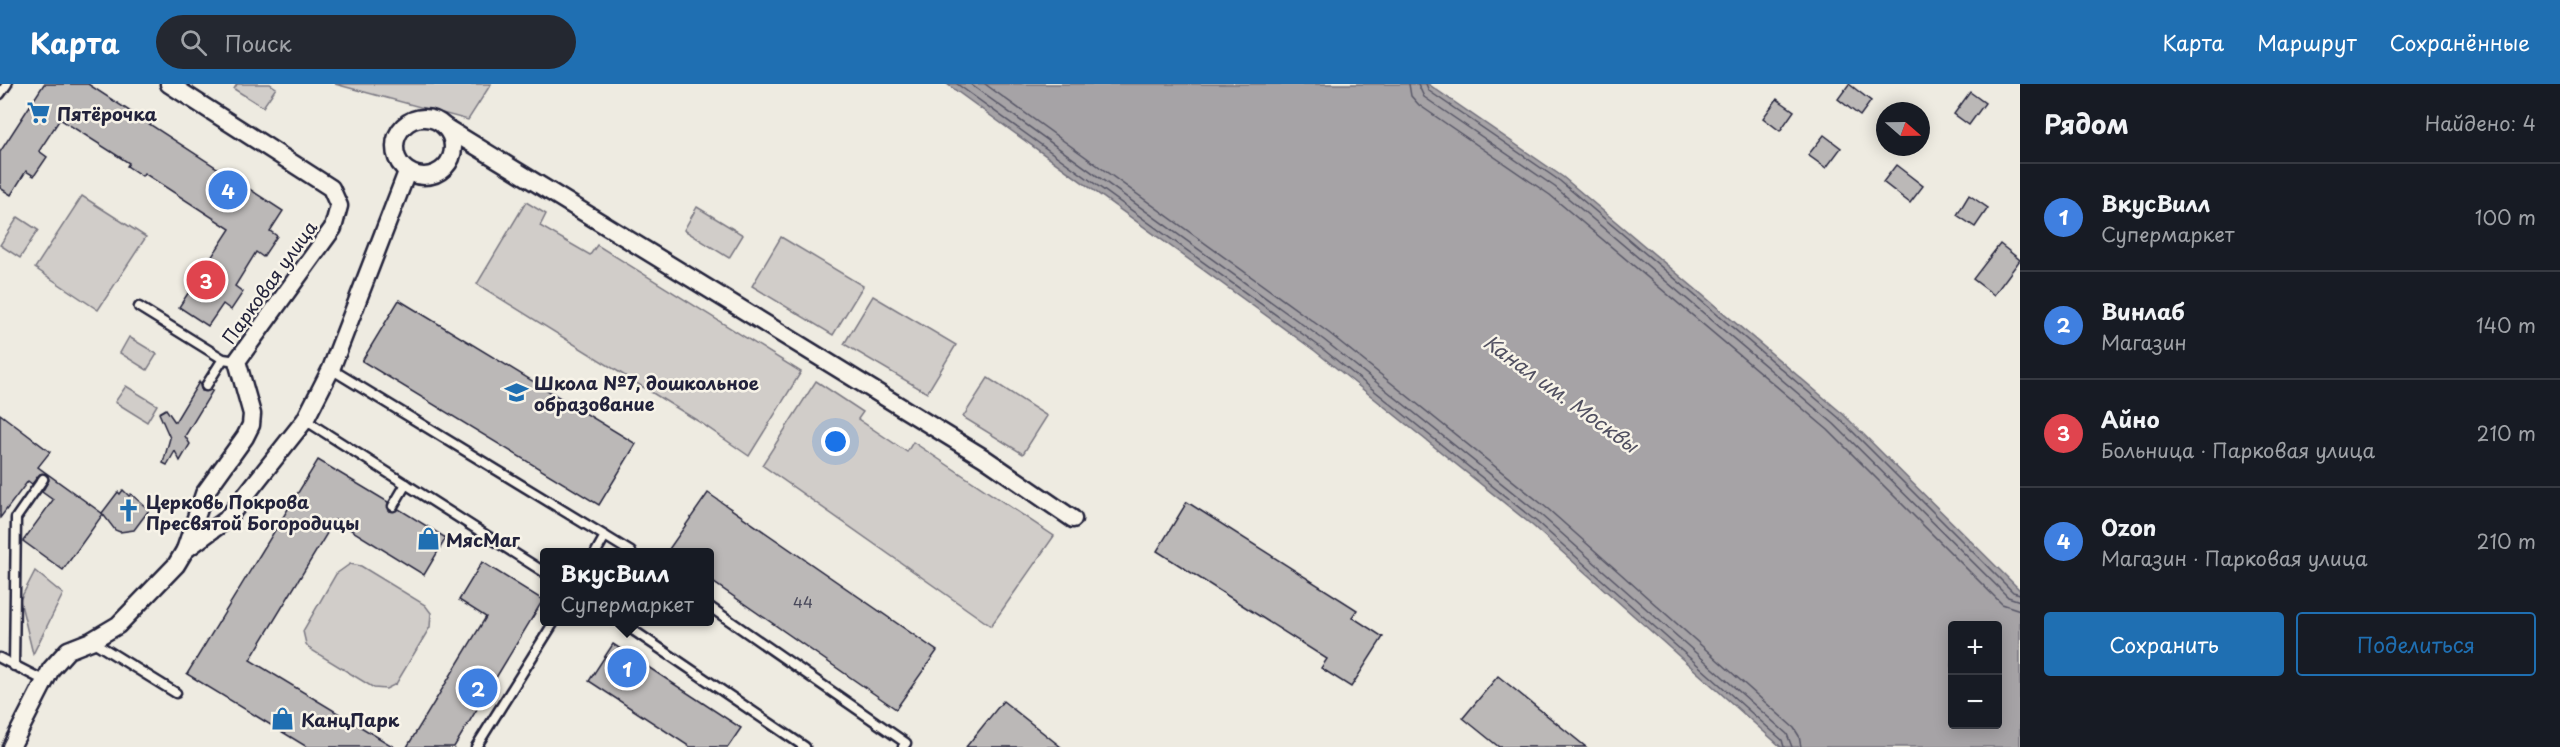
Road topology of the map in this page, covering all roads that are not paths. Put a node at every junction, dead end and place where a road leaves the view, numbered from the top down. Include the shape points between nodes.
1 (7, 84) edge
2 (169, 84) edge
3 (0, 94) edge
4 (446, 127) junction
5 (407, 172) junction
6 (139, 307) dead end
7 (230, 360) junction
8 (331, 369) junction
9 (206, 386) dead end
10 (305, 420) junction
11 (43, 479) dead end
12 (406, 484) junction
13 (393, 506) dead end
14 (1073, 519) dead end
15 (605, 536) junction
16 (598, 548) edge
17 (624, 548) edge
18 (184, 550) junction
19 (540, 569) edge
20 (714, 610) edge
21 (551, 626) edge
22 (628, 626) edge
23 (91, 641) junction
24 (0, 660) edge
25 (14, 666) junction
26 (45, 681) junction
27 (176, 693) dead end
28 (11, 747) edge
29 (476, 747) edge
30 (805, 747) edge
31 (903, 747) edge

1 - 3 lane
2 - 7 street, Парковая улица via 331,188 339,206 333,228
4 - 5 street via 453,144 442,170 424,177
4 - 5 street via 430,118 405,125 394,149
4 - 14 street via 984,458
5 - 8 street
6 - 7 lane
7 - 9 lane
7 - 18 street, Парковая улица via 252,414 251,425 197,509
8 - 10 street
8 - 15 lane
10 - 12 lane
10 - 18 street via 226,520
11 - 25 lane via 16,518
12 - 13 lane
12 - 19 lane
15 - 16 lane
15 - 17 lane
18 - 23 street, Парковая улица via 176,565 118,625
20 - 31 lane via 906,743
21 - 29 lane
22 - 30 lane
23 - 26 street, Парковая улица via 68,650
23 - 27 lane
24 - 25 lane
25 - 26 lane
26 - 28 street, Парковая улица

